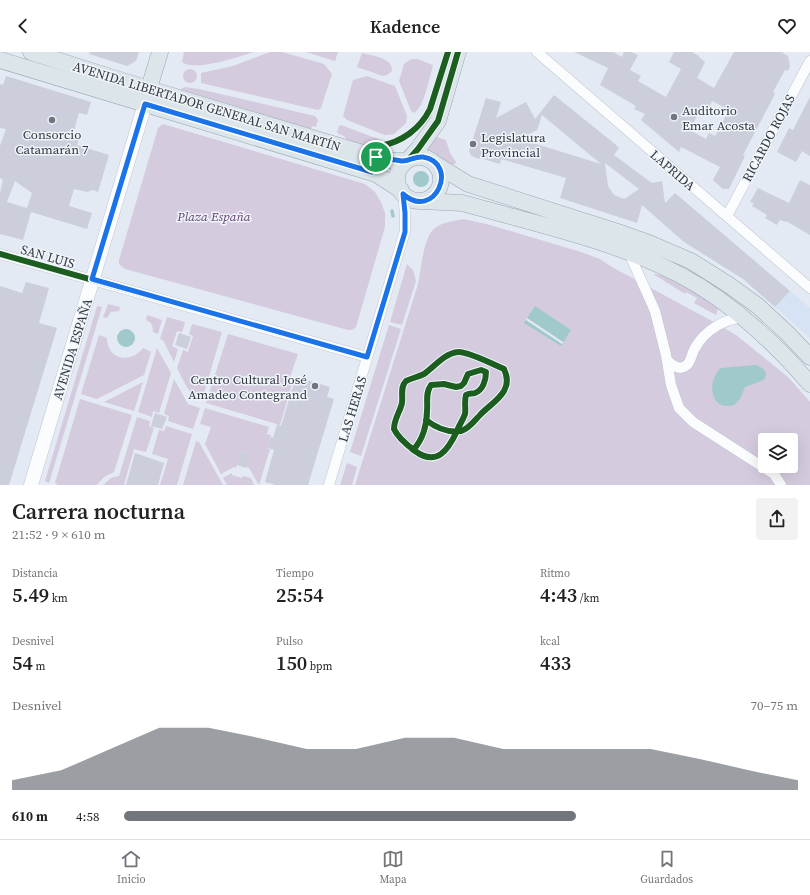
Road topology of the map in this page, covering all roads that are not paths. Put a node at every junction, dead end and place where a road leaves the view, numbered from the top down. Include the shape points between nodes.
1 (31, 52) edge
2 (160, 52) edge
3 (458, 52) edge
4 (537, 52) edge
5 (0, 60) edge
6 (810, 61) edge
7 (147, 96) junction
8 (408, 160) junction
9 (437, 165) junction
10 (402, 192) junction
11 (422, 201) junction
12 (727, 216) junction
13 (629, 253) junction
14 (0, 254) edge
15 (92, 279) junction
16 (810, 288) edge
17 (743, 317) junction
18 (367, 357) junction
19 (810, 357) edge
20 (668, 360) junction
21 (810, 384) edge
22 (31, 485) edge
23 (329, 485) edge
24 (781, 485) edge

1 - 7 main road, AVENIDA LIBERTADOR GENERAL SAN MARTÍN
2 - 7 main road, AVENIDA ESPAÑA
3 - 8 main road via 438,121
4 - 12 street, LAPRIDA
5 - 7 main road, AVENIDA LIBERTADOR GENERAL SAN MARTÍN
6 - 12 street, RICARDO ROJAS
7 - 8 main road, AVENIDA LIBERTADOR GENERAL SAN MARTÍN via 379,158
7 - 10 main road, AVENIDA LIBERTADOR GENERAL SAN MARTÍN via 376,174
7 - 15 main road, AVENIDA ESPAÑA
8 - 9 main road via 424,157
8 - 10 main road via 399,170 397,178
9 - 11 main road via 441,172 440,188 430,199
9 - 19 main road via 468,184 618,232 691,261 730,284 758,306
10 - 11 main road via 408,198
10 - 18 street, LAS HERAS via 405,232
11 - 13 main road via 468,204 567,232
12 - 16 street, LAPRIDA
13 - 17 main road via 680,275 719,298
13 - 20 street via 655,311
14 - 15 street, SAN LUIS
15 - 18 street, SAN LUIS
15 - 22 main road, AVENIDA ESPAÑA
17 - 20 street via 720,323 709,332 696,346 687,365 677,367
17 - 21 main road via 776,346
18 - 23 street, LAS HERAS
20 - 24 street via 675,399 685,415 774,474

